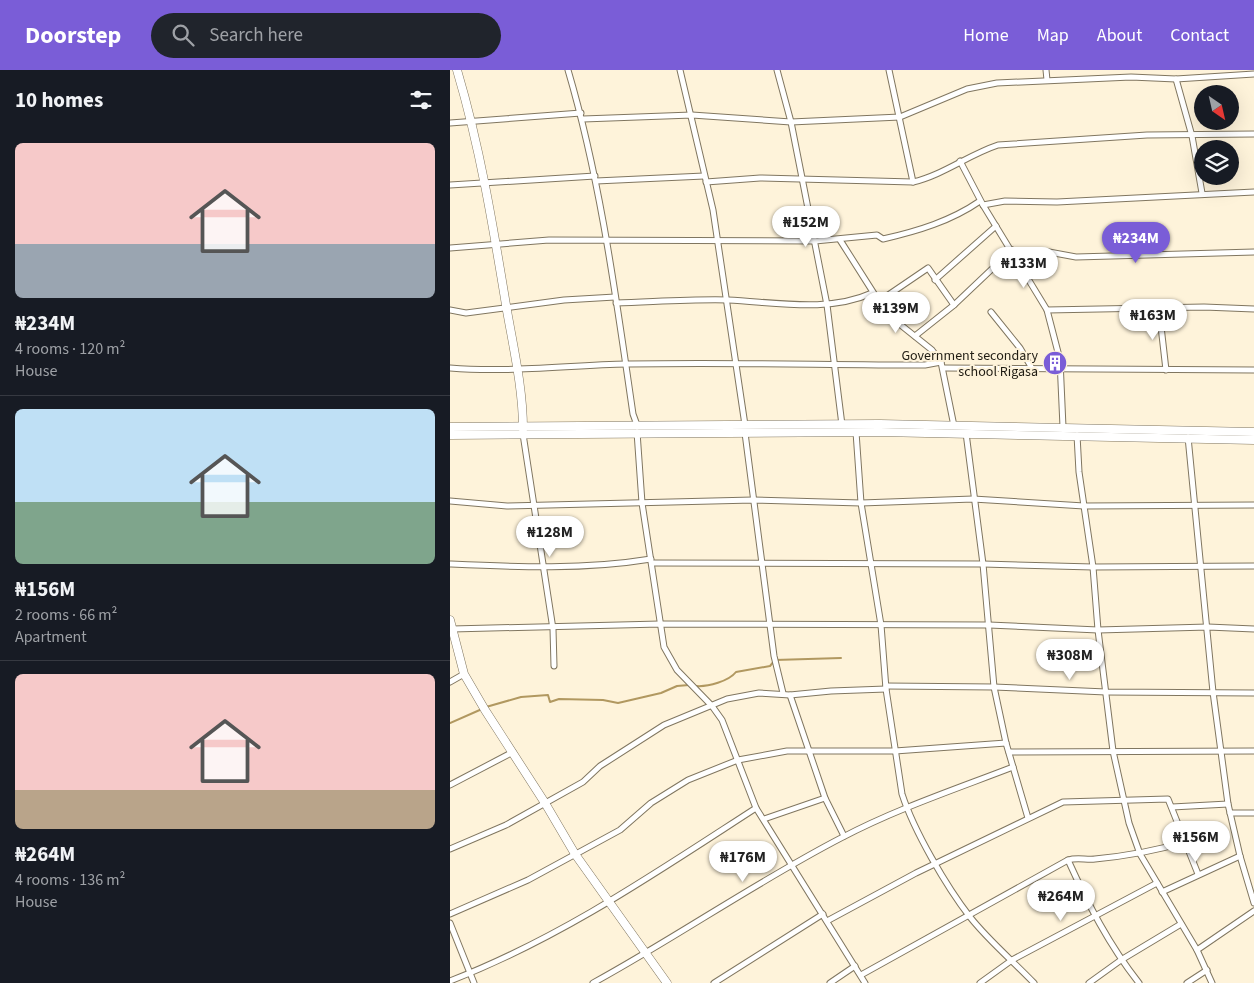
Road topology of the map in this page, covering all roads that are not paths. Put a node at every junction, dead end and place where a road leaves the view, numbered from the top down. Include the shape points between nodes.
1 (457, 70) edge
2 (568, 70) edge
3 (680, 70) edge
4 (777, 70) edge
5 (889, 70) edge
6 (1046, 70) edge
7 (1167, 70) edge
8 (1254, 74) edge
9 (1168, 78) junction
10 (1176, 79) junction
11 (1047, 80) junction
12 (692, 115) junction
13 (582, 116) junction
14 (900, 117) junction
15 (791, 122) junction
16 (450, 123) edge
17 (473, 123) junction
18 (1254, 134) edge
19 (1192, 136) junction
20 (960, 161) junction
21 (596, 178) junction
22 (705, 179) junction
23 (803, 179) junction
24 (913, 182) junction
25 (486, 183) junction
26 (450, 185) edge
27 (1254, 192) edge
28 (1202, 193) junction
29 (982, 203) junction
30 (996, 226) junction
31 (607, 240) junction
32 (718, 240) junction
33 (840, 240) junction
34 (815, 241) junction
35 (496, 245) junction
36 (450, 248) edge
37 (1012, 250) junction
38 (1254, 252) edge
39 (1017, 259) junction
40 (935, 280) junction
41 (872, 293) junction
42 (616, 300) junction
43 (726, 300) junction
44 (878, 302) junction
45 (827, 305) junction
46 (954, 305) junction
47 (507, 309) junction
48 (1159, 309) junction
49 (1254, 309) edge
50 (450, 310) edge
51 (1047, 310) junction
52 (991, 312) dead end
53 (915, 336) junction
54 (735, 362) junction
55 (941, 362) junction
56 (625, 364) junction
57 (833, 365) junction
58 (450, 368) edge
59 (517, 368) junction
60 (944, 368) junction
61 (1060, 369) junction
62 (1032, 370) junction
63 (1166, 370) junction
64 (1254, 370) edge
65 (842, 424) junction
66 (954, 426) junction
67 (450, 427) edge
68 (1063, 427) junction
69 (637, 429) junction
70 (745, 429) junction
71 (523, 430) junction
72 (856, 432) junction
73 (1254, 432) edge
74 (966, 433) junction
75 (450, 435) edge
76 (1077, 435) junction
77 (1188, 437) junction
78 (1254, 440) edge
79 (973, 499) junction
80 (753, 500) junction
81 (450, 501) edge
82 (861, 502) junction
83 (642, 503) junction
84 (534, 505) junction
85 (1193, 505) junction
86 (1254, 505) edge
87 (1084, 506) junction
88 (652, 561) junction
89 (762, 563) junction
90 (450, 564) edge
91 (872, 564) junction
92 (983, 564) junction
93 (1254, 566) edge
94 (1093, 567) junction
95 (1202, 567) junction
96 (543, 568) junction
97 (450, 620) edge
98 (660, 624) junction
99 (881, 625) junction
100 (989, 625) junction
101 (771, 626) junction
102 (1208, 627) junction
103 (553, 629) junction
104 (1254, 629) edge
105 (1098, 630) junction
106 (452, 633) edge
107 (554, 666) dead end
108 (464, 674) junction
109 (450, 682) edge
110 (994, 687) junction
111 (886, 688) junction
112 (1106, 692) junction
113 (1214, 692) junction
114 (782, 693) junction
115 (1254, 693) edge
116 (790, 695) junction
117 (712, 706) junction
118 (1006, 743) junction
119 (810, 751) junction
120 (895, 751) junction
121 (1113, 751) junction
122 (1223, 751) junction
123 (513, 752) junction
124 (1009, 752) junction
125 (1254, 752) edge
126 (738, 760) junction
127 (1013, 767) junction
128 (450, 785) edge
129 (824, 798) junction
130 (1125, 800) junction
131 (545, 803) junction
132 (1228, 804) junction
133 (1172, 807) junction
134 (756, 808) junction
135 (906, 808) junction
136 (1230, 813) junction
137 (1254, 813) edge
138 (1028, 818) junction
139 (764, 820) junction
140 (844, 836) junction
141 (1185, 842) junction
142 (450, 849) edge
143 (576, 854) junction
144 (1140, 854) junction
145 (1240, 856) junction
146 (1068, 860) junction
147 (792, 864) junction
148 (936, 864) junction
149 (1198, 874) junction
150 (1157, 884) junction
151 (1162, 892) junction
152 (609, 903) junction
153 (1254, 903) edge
154 (1254, 911) edge
155 (450, 914) edge
156 (823, 914) junction
157 (969, 916) junction
158 (1094, 916) junction
159 (827, 921) junction
160 (450, 923) edge
161 (1181, 924) junction
162 (1197, 950) junction
163 (648, 953) junction
164 (1012, 960) junction
165 (1120, 960) junction
166 (854, 966) junction
167 (1206, 970) junction
168 (470, 973) junction
169 (861, 975) junction
170 (450, 981) edge
171 (474, 983) edge
172 (593, 983) edge
173 (667, 983) edge
174 (714, 983) edge
175 (830, 983) edge
176 (865, 983) edge
177 (980, 983) edge
178 (1034, 983) edge
179 (1089, 983) edge
180 (1138, 983) edge
181 (1188, 983) edge
182 (1212, 983) edge

1 - 17 main road
2 - 13 street
3 - 12 street
4 - 15 street
5 - 14 street
6 - 11 street
7 - 9 street
8 - 10 street
9 - 10 street
9 - 11 street
10 - 19 street
11 - 14 street via 997,83 967,89
12 - 13 street
12 - 15 street
12 - 22 street
13 - 17 street
13 - 21 street
14 - 15 street
14 - 24 street
15 - 23 street
16 - 17 street
17 - 25 main road
18 - 19 street
19 - 20 street via 1147,135 1016,142 975,152
19 - 28 street
20 - 24 street
20 - 29 street
21 - 22 street
21 - 25 street
21 - 31 street
22 - 23 street
22 - 32 street
23 - 24 street
23 - 34 street
25 - 26 street
25 - 35 main road
27 - 28 street
28 - 29 street
29 - 30 street
29 - 33 street via 938,225 884,239 877,236
30 - 37 street
30 - 40 street
31 - 32 street
31 - 35 street via 549,240
31 - 42 street
32 - 34 street
32 - 43 street
33 - 34 street
33 - 41 street
34 - 45 street
35 - 36 street
35 - 47 main road
37 - 39 street
37 - 46 street
38 - 39 street via 1076,257 1049,252
39 - 51 street
40 - 44 street via 928,268
40 - 46 street
41 - 44 street
41 - 45 street via 846,303
42 - 43 street
42 - 47 street via 564,300
42 - 56 street
43 - 45 street
43 - 54 street
44 - 53 street via 887,314
45 - 57 street
46 - 53 street
47 - 50 street
47 - 59 main road
48 - 49 street
48 - 51 street
48 - 63 street
51 - 61 street
52 - 62 street via 1020,348
53 - 55 street
54 - 56 street
54 - 57 street
54 - 70 street
55 - 57 street via 925,365
55 - 60 street
56 - 59 street
56 - 69 street
57 - 65 street
58 - 59 street via 479,371
59 - 71 main road
60 - 62 street
60 - 66 street
61 - 62 street
61 - 63 street
61 - 68 street
63 - 64 street
65 - 66 main road
65 - 70 main road
66 - 68 main road
67 - 71 main road
68 - 73 main road
69 - 70 main road
69 - 71 main road
69 - 83 street
70 - 72 main road
70 - 80 street
71 - 75 main road
71 - 84 street
72 - 74 main road
72 - 82 street
74 - 76 main road
74 - 79 street
76 - 77 main road
76 - 87 street
77 - 78 main road
77 - 85 street
79 - 82 street
79 - 87 street
79 - 92 street
80 - 82 street
80 - 83 street
80 - 89 street
81 - 84 street
82 - 91 street
83 - 84 street
83 - 88 street
84 - 96 street
85 - 86 street
85 - 87 street
85 - 95 street
87 - 94 street
88 - 89 street
88 - 96 street
88 - 98 street
89 - 91 street
89 - 101 street
90 - 96 street
91 - 92 street
91 - 99 street
92 - 94 street
92 - 100 street
93 - 95 street
94 - 95 street
94 - 105 street
95 - 102 street
96 - 103 street
97 - 106 main road
98 - 101 street
98 - 103 street
98 - 117 street via 670,660
99 - 100 street
99 - 101 street
99 - 111 street
100 - 105 street
100 - 110 street
101 - 114 street
102 - 104 street
102 - 105 street
102 - 113 street
103 - 106 street
103 - 107 street
105 - 112 street
106 - 108 main road
108 - 109 street
108 - 123 main road
110 - 111 street
110 - 112 street
110 - 118 street
111 - 116 street
111 - 120 street
112 - 113 street
112 - 121 street
113 - 115 street
113 - 122 street
114 - 116 street
114 - 117 street via 740,696
116 - 119 street
117 - 126 street via 729,734
117 - 131 street via 664,725 600,766 583,782
118 - 120 street
118 - 124 street
119 - 120 street
119 - 126 street via 787,750
119 - 129 street
120 - 135 street
121 - 122 street
121 - 124 street
121 - 130 street
122 - 125 street
122 - 132 street
123 - 128 street
123 - 131 main road
124 - 127 street
126 - 134 street
126 - 143 street via 688,780 651,803 620,830
127 - 135 street
127 - 138 street
129 - 139 street
129 - 140 street
130 - 133 street via 1164,798
130 - 138 street via 1071,800
130 - 144 street
131 - 142 street via 506,825
131 - 143 main road
132 - 133 street
132 - 136 street
133 - 141 street
134 - 139 street
134 - 152 street
135 - 140 street
135 - 148 street
136 - 137 street
136 - 145 street
138 - 148 street
139 - 147 street
140 - 147 street
141 - 144 street
141 - 149 street
143 - 152 main road
143 - 155 street via 528,880
144 - 146 street
144 - 150 street
145 - 149 street
145 - 153 street
146 - 157 street
146 - 158 street
147 - 156 street
147 - 163 street
148 - 157 street
148 - 159 street
149 - 151 street
150 - 151 street
150 - 158 street
151 - 161 street
152 - 163 main road
152 - 168 street
154 - 162 street
156 - 159 street
156 - 174 street
157 - 164 street
157 - 169 street
158 - 164 street
158 - 165 street
159 - 166 street
160 - 168 street
161 - 162 street
161 - 165 street
162 - 167 street
163 - 172 street
163 - 173 main road
164 - 177 street
164 - 178 street
165 - 179 street
165 - 180 street
166 - 169 street
166 - 175 street
167 - 181 street
167 - 182 street
168 - 170 street
168 - 171 street
169 - 176 street

